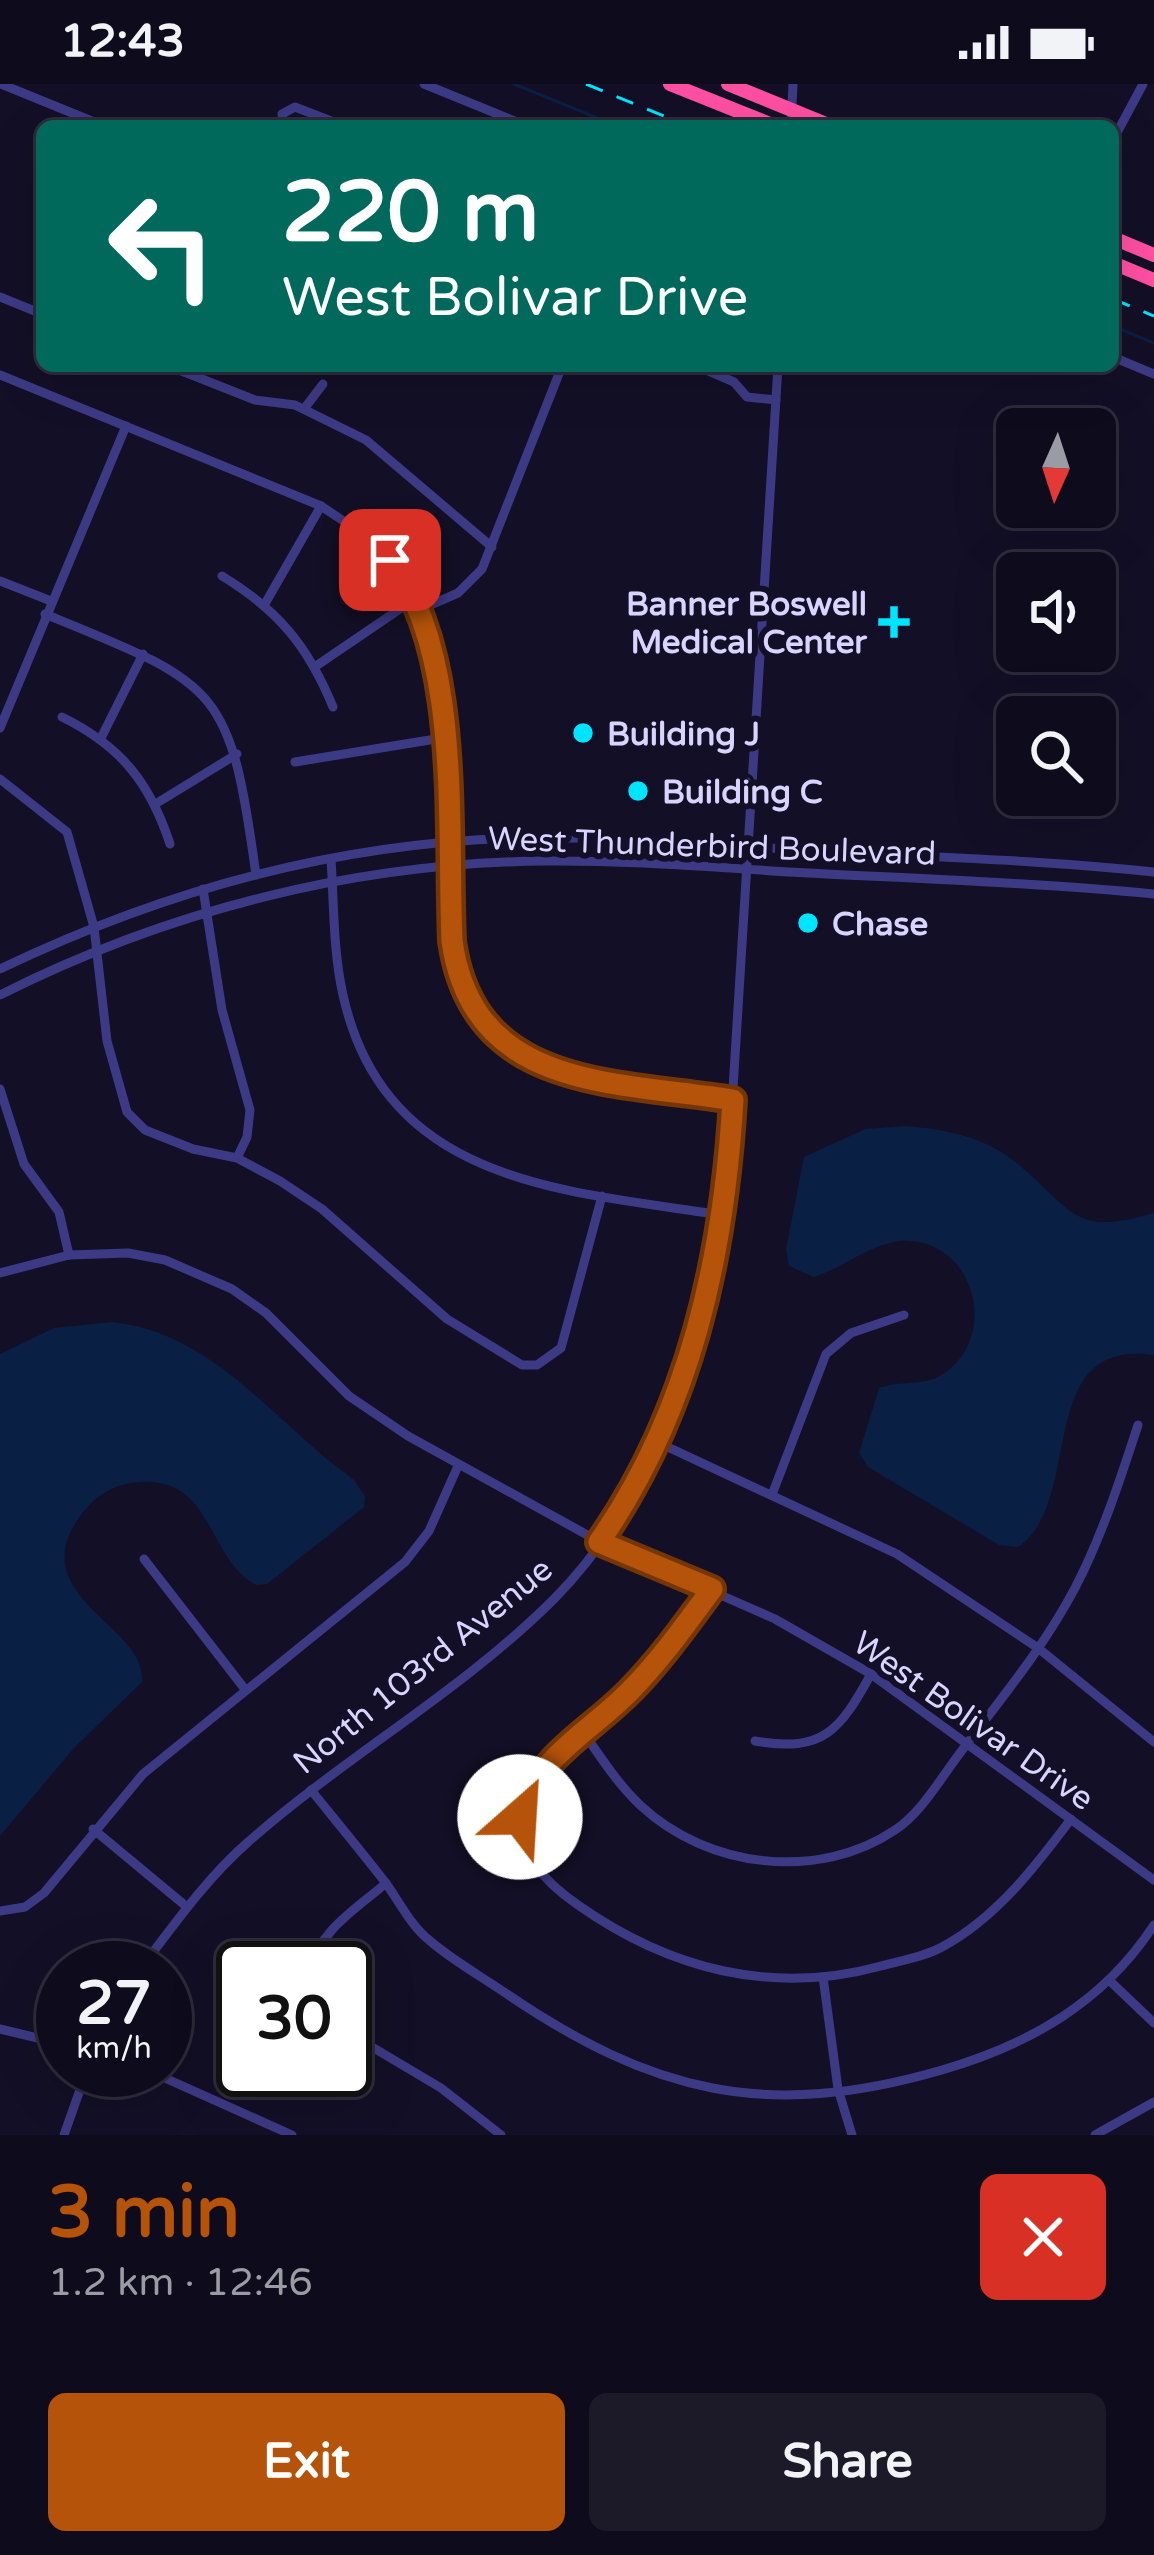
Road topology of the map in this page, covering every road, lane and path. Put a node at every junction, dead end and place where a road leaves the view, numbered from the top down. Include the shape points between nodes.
1 (2, 84) edge
2 (424, 84) edge
3 (670, 84) edge
4 (728, 84) edge
5 (793, 84) edge
6 (1143, 84) edge
7 (791, 118) edge
8 (89, 120) edge
9 (284, 120) edge
10 (329, 120) edge
11 (512, 120) edge
12 (760, 120) edge
13 (1119, 129) edge
14 (1119, 240) edge
15 (1154, 255) edge
16 (1119, 265) edge
17 (1154, 280) edge
18 (0, 297) edge
19 (36, 312) edge
20 (1119, 359) edge
21 (184, 372) edge
22 (560, 372) edge
23 (711, 372) edge
24 (778, 372) edge
25 (1154, 374) edge
26 (0, 375) edge
27 (323, 384) dead end
28 (776, 400) junction
29 (304, 409) junction
30 (126, 426) junction
31 (321, 506) junction
32 (492, 547) junction
33 (223, 575) dead end
34 (0, 581) edge
35 (51, 602) junction
36 (266, 602) junction
37 (418, 604) junction
38 (45, 614) junction
39 (143, 654) junction
40 (316, 666) junction
41 (0, 680) edge
42 (16, 687) junction
43 (333, 707) dead end
44 (62, 717) dead end
45 (0, 728) edge
46 (102, 736) junction
47 (442, 737) junction
48 (237, 754) junction
49 (295, 762) dead end
50 (0, 779) edge
51 (157, 803) junction
52 (546, 838) junction
53 (447, 843) junction
54 (170, 844) dead end
55 (747, 847) junction
56 (885, 855) junction
57 (331, 859) junction
58 (546, 861) junction
59 (448, 866) junction
60 (746, 869) junction
61 (1154, 872) edge
62 (256, 875) junction
63 (883, 877) junction
64 (333, 882) junction
65 (203, 889) junction
66 (1154, 894) edge
67 (208, 912) junction
68 (94, 927) junction
69 (98, 950) junction
70 (0, 969) edge
71 (0, 995) edge
72 (0, 1089) edge
73 (733, 1100) junction
74 (237, 1158) junction
75 (602, 1196) junction
76 (722, 1215) junction
77 (68, 1255) junction
78 (0, 1274) edge
79 (904, 1315) dead end
80 (1138, 1425) dead end
81 (658, 1442) junction
82 (458, 1466) junction
83 (773, 1492) junction
84 (599, 1542) junction
85 (144, 1559) dead end
86 (712, 1589) junction
87 (1038, 1648) junction
88 (871, 1674) junction
89 (244, 1688) junction
90 (584, 1733) junction
91 (755, 1741) dead end
92 (969, 1741) junction
93 (1154, 1742) edge
94 (311, 1790) junction
95 (490, 1816) dead end
96 (520, 1817) junction
97 (1070, 1819) junction
98 (93, 1829) junction
99 (1154, 1880) edge
100 (386, 1883) junction
101 (188, 1907) junction
102 (0, 1911) edge
103 (1154, 1924) edge
104 (162, 1941) edge
105 (322, 1941) edge
106 (823, 1977) junction
107 (1111, 1982) junction
108 (1154, 2023) edge
109 (0, 2029) edge
110 (36, 2038) edge
111 (372, 2047) edge
112 (838, 2089) junction
113 (192, 2090) edge
114 (77, 2097) edge
115 (1154, 2102) edge
116 (64, 2135) edge
117 (292, 2135) edge
118 (501, 2135) edge
119 (852, 2135) edge
120 (1095, 2135) edge

1 - 8 street
2 - 11 street
3 - 12 highway
4 - 7 highway
5 - 7 street
6 - 13 street
9 - 10 street via 295,107
14 - 15 highway
16 - 17 highway
18 - 19 street
20 - 25 street
21 - 29 street
22 - 32 street
23 - 28 street via 747,397
24 - 28 street, North 103rd Avenue
26 - 30 street
27 - 29 street
28 - 55 street, North 103rd Avenue
29 - 32 street via 381,451
30 - 31 street
30 - 35 street
31 - 36 street
31 - 37 street via 372,540
32 - 37 street via 472,582
33 - 36 street
34 - 35 street
35 - 38 street
36 - 40 street
37 - 40 street
37 - 47 street via 438,665
38 - 39 street
38 - 42 street
39 - 46 street
39 - 48 street via 207,698
40 - 43 street
41 - 42 street
42 - 45 street
44 - 46 street
46 - 51 street
47 - 49 street
47 - 53 street
48 - 51 street
48 - 62 street
50 - 68 street via 67,832
51 - 54 street
52 - 53 street, West Thunderbird Boulevard
52 - 55 street, West Thunderbird Boulevard
52 - 58 street
53 - 57 street, West Thunderbird Boulevard
53 - 59 street
55 - 56 street, West Thunderbird Boulevard
55 - 60 street, North 103rd Avenue
56 - 61 street, West Thunderbird Boulevard
56 - 63 street
57 - 62 street, West Thunderbird Boulevard
57 - 64 street
58 - 59 street, West Thunderbird Boulevard
58 - 60 street, West Thunderbird Boulevard
59 - 64 street, West Thunderbird Boulevard
59 - 73 street via 458,983 499,1042 574,1075
60 - 63 street, West Thunderbird Boulevard
60 - 73 street, North 103rd Avenue
62 - 65 street, West Thunderbird Boulevard
63 - 66 street, West Thunderbird Boulevard
64 - 67 street, West Thunderbird Boulevard
64 - 75 street via 347,1012 399,1105 477,1166
65 - 67 street
65 - 68 street, West Thunderbird Boulevard
67 - 69 street, West Thunderbird Boulevard
67 - 74 street via 222,1010 250,1111
68 - 69 street
68 - 70 street, West Thunderbird Boulevard
69 - 71 street, West Thunderbird Boulevard
69 - 74 street via 107,1041 127,1112 145,1130
72 - 77 street via 24,1164 59,1212
73 - 76 street, North 103rd Avenue
74 - 75 street via 322,1209 434,1308 522,1365 561,1348
75 - 76 street
76 - 81 street, North 103rd Avenue via 701,1316
77 - 78 street, West Bolivar Drive
77 - 82 street, West Bolivar Drive via 165,1260 232,1289 349,1396
79 - 83 street via 851,1333 826,1354
80 - 87 street via 1096,1543
81 - 83 street
81 - 84 street, North 103rd Avenue
82 - 84 street, West Bolivar Drive
82 - 89 street via 419,1548
83 - 87 street via 897,1554
84 - 86 street, West Bolivar Drive
84 - 94 street, North 103rd Avenue via 515,1633
85 - 89 street
86 - 88 street, West Bolivar Drive
86 - 90 street via 662,1655
87 - 92 street
87 - 93 street
88 - 91 street via 844,1722 814,1741
88 - 92 street, West Bolivar Drive
89 - 98 street via 143,1774
90 - 92 street via 631,1795 679,1833 707,1848 784,1863 832,1858 899,1827
90 - 96 street via 530,1784
92 - 97 street, West Bolivar Drive
94 - 100 street
94 - 101 street, North 103rd Avenue
95 - 96 street
96 - 106 street via 531,1860 547,1881 660,1954 744,1977
97 - 99 street, West Bolivar Drive
97 - 106 street via 1026,1879 940,1948
98 - 101 street
98 - 102 street via 44,1893
100 - 105 street
100 - 112 street via 426,1938 581,2044 627,2066 731,2093
101 - 104 street, North 103rd Avenue
103 - 107 street
106 - 112 street
107 - 108 street
107 - 112 street via 1066,2017 982,2058
109 - 110 street
111 - 118 street
112 - 119 street
113 - 117 street
114 - 116 street
115 - 120 street

